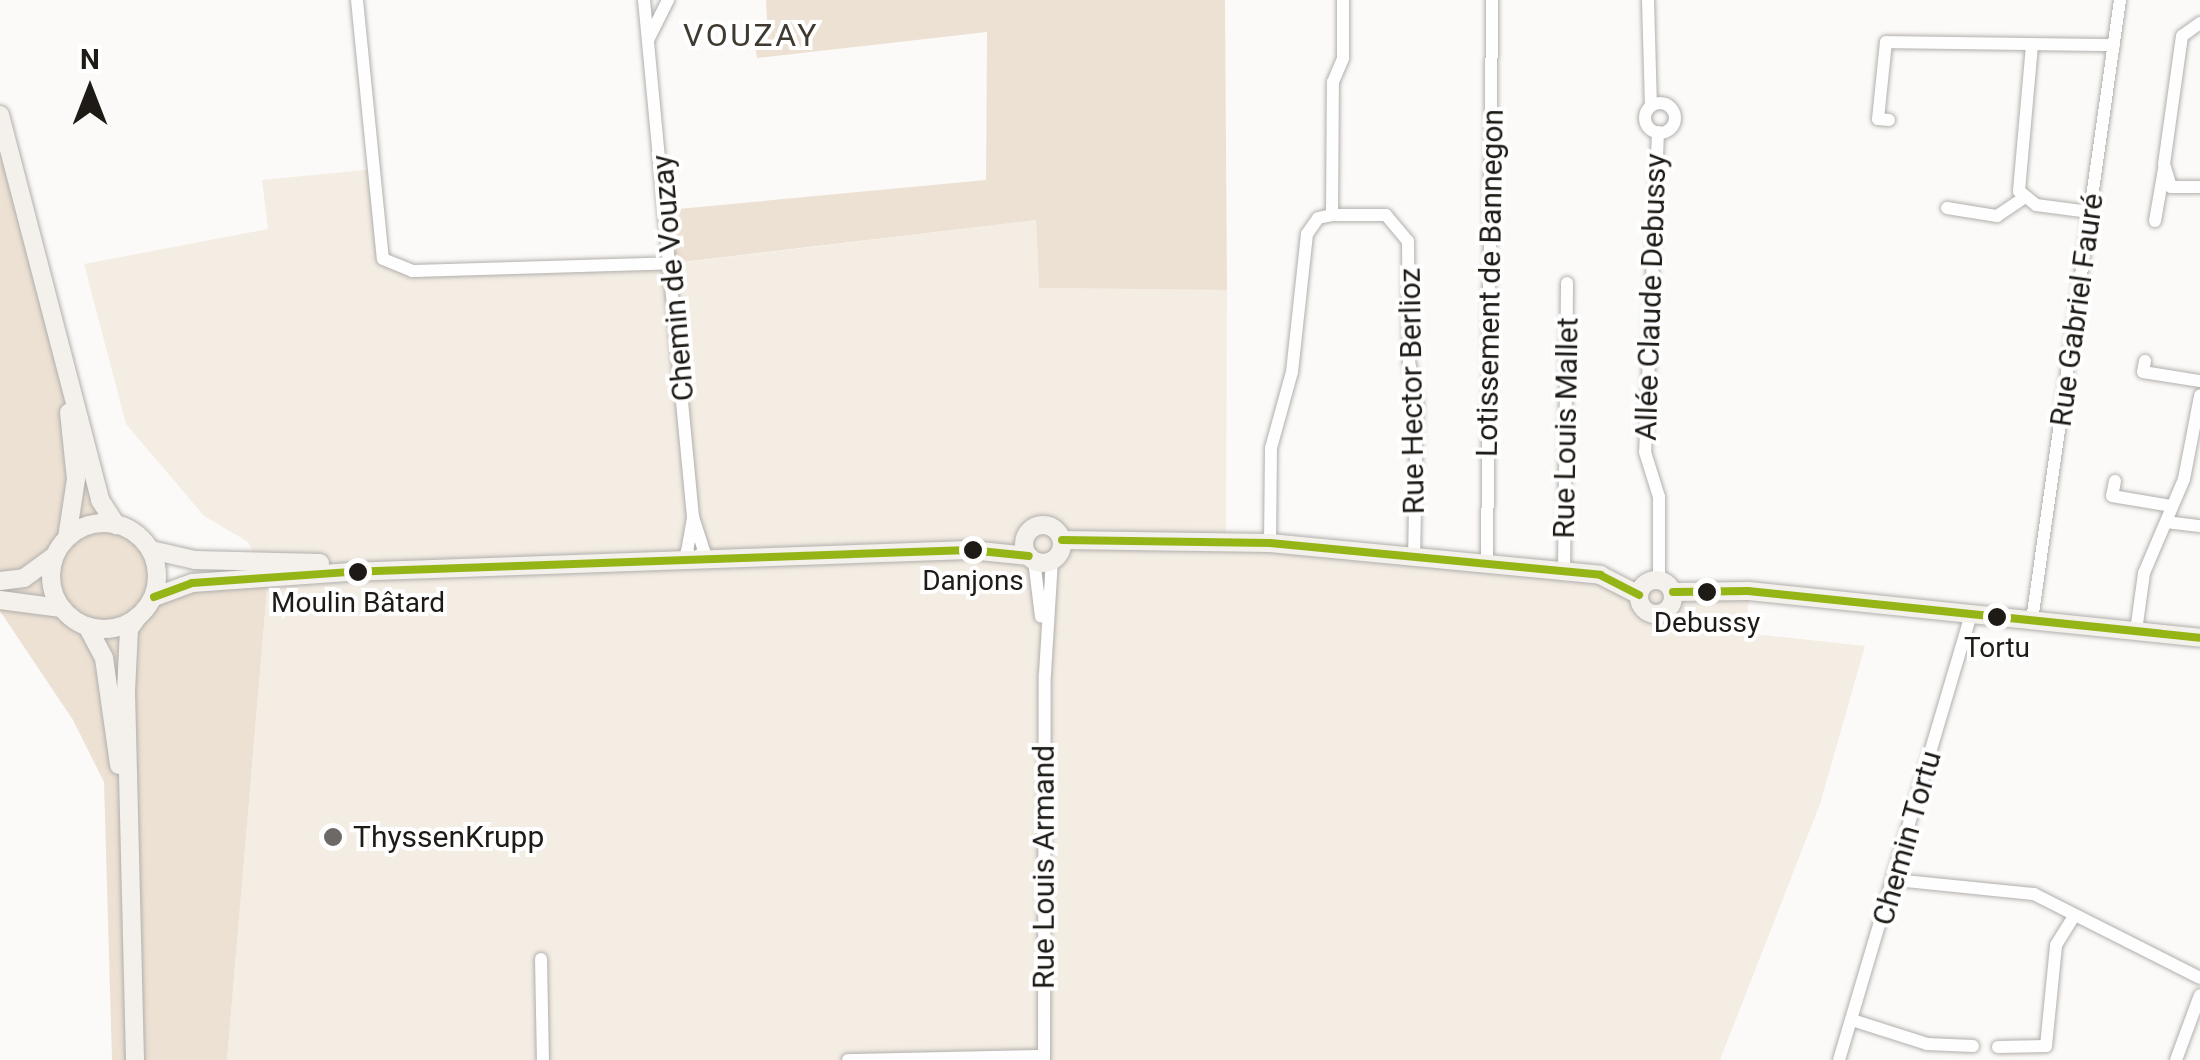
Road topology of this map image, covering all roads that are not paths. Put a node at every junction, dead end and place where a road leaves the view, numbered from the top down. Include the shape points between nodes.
1 (357, 0) edge
2 (646, 0) edge
3 (668, 0) edge
4 (1342, 0) edge
5 (1492, 0) edge
6 (1648, 0) edge
7 (2120, 0) edge
8 (2200, 23) edge
9 (648, 40) junction
10 (2032, 45) junction
11 (2114, 45) junction
12 (1651, 106) junction
13 (0, 115) edge
14 (1890, 120) dead end
15 (1658, 132) junction
16 (2164, 164) junction
17 (2200, 188) edge
18 (2024, 198) junction
19 (1946, 208) dead end
20 (2090, 212) junction
21 (1332, 214) junction
22 (2156, 221) dead end
23 (674, 263) junction
24 (1567, 283) dead end
25 (53, 312) junction
26 (2144, 361) dead end
27 (2200, 381) edge
28 (2200, 396) edge
29 (2115, 481) dead end
30 (2172, 506) junction
31 (2166, 522) junction
32 (116, 524) junction
33 (2200, 526) edge
34 (1062, 540) junction
35 (1270, 543) junction
36 (63, 544) junction
37 (150, 550) junction
38 (696, 554) junction
39 (1035, 554) junction
40 (1414, 558) junction
41 (1487, 566) junction
42 (1564, 572) junction
43 (0, 581) edge
44 (1666, 586) junction
45 (1638, 594) junction
46 (154, 597) junction
47 (0, 600) edge
48 (62, 608) junction
49 (1971, 614) junction
50 (137, 618) junction
51 (2032, 620) junction
52 (86, 626) junction
53 (2136, 631) junction
54 (2200, 638) edge
55 (130, 842) junction
56 (1895, 880) junction
57 (2074, 916) junction
58 (540, 959) dead end
59 (2200, 978) edge
60 (2200, 995) edge
61 (1852, 1020) junction
62 (1973, 1046) dead end
63 (1998, 1047) dead end
64 (1044, 1058) edge
65 (135, 1060) edge
66 (542, 1060) edge
67 (848, 1060) edge
68 (1840, 1060) edge
69 (2176, 1060) edge

1 - 23 street via 382,259 412,271
2 - 9 street, Chemin de Vouzay
3 - 9 street
4 - 21 street via 1343,58 1333,82
5 - 41 street, Lotissement de Bannegon
6 - 12 street, Allée Claude Debussy
7 - 11 street, Rue Gabriel Fauré
8 - 16 street via 2182,36
9 - 23 street, Chemin de Vouzay
10 - 11 street
10 - 14 street via 1886,42 1878,119
10 - 18 street via 2018,180
11 - 20 street, Rue Gabriel Fauré
12 - 15 street, Allée Claude Debussy via 1646,123
12 - 15 street, Allée Claude Debussy via 1662,103 1674,111 1674,124
13 - 25 main road
15 - 44 street, Allée Claude Debussy via 1645,452 1660,497
16 - 17 street via 2172,187
16 - 22 street
18 - 19 street via 1997,216
18 - 20 street via 2036,206
20 - 51 street, Rue Gabriel Fauré
21 - 35 street via 1318,218 1307,234 1289,390 1271,448
21 - 40 street, Rue Hector Berlioz via 1386,215 1408,240 1410,376 1418,403
23 - 38 street, Chemin de Vouzay
24 - 42 street, Rue Louis Mallet
25 - 32 main road via 100,500
25 - 36 main road via 76,466 74,517
26 - 27 street via 2143,372
28 - 30 street
29 - 30 street via 2112,496
30 - 31 street
31 - 33 street
31 - 53 street via 2144,573
32 - 36 main road via 89,526
32 - 37 main road
34 - 35 main road, Rue Louis Mallet
34 - 39 main road
34 - 39 main road, Rue Louis Mallet via 1044,525
35 - 40 main road, Rue Louis Mallet
36 - 43 main road via 43,569
36 - 48 main road via 51,578
37 - 38 main road, Rue Louis Mallet via 266,564
37 - 46 main road via 158,576
38 - 39 main road, Rue Louis Mallet
38 - 46 main road, Rue Louis Mallet via 192,582
39 - 64 street, Rue Louis Armand via 1045,674
40 - 41 main road, Rue Louis Mallet
41 - 42 main road, Rue Louis Mallet
42 - 45 main road, Rue Louis Mallet via 1600,575
44 - 45 main road via 1646,583
44 - 45 main road, Rue Louis Mallet via 1671,606 1659,614 1646,611
44 - 49 main road, Rue Louis Mallet
46 - 50 main road
47 - 48 main road
48 - 52 main road
49 - 51 main road, Rue Louis Mallet
49 - 56 street, Chemin Tortu
50 - 52 main road via 108,629
50 - 55 main road via 126,650
51 - 53 main road, Rue Louis Mallet
52 - 55 main road via 104,658
53 - 54 main road, Rue Louis Mallet
55 - 65 main road
56 - 57 street via 2022,892
56 - 61 street, Chemin Tortu
57 - 59 street
57 - 63 street via 2056,945 2046,1046
58 - 66 street
60 - 69 street
61 - 62 street via 1927,1044
61 - 68 street, Chemin Tortu
64 - 67 street

